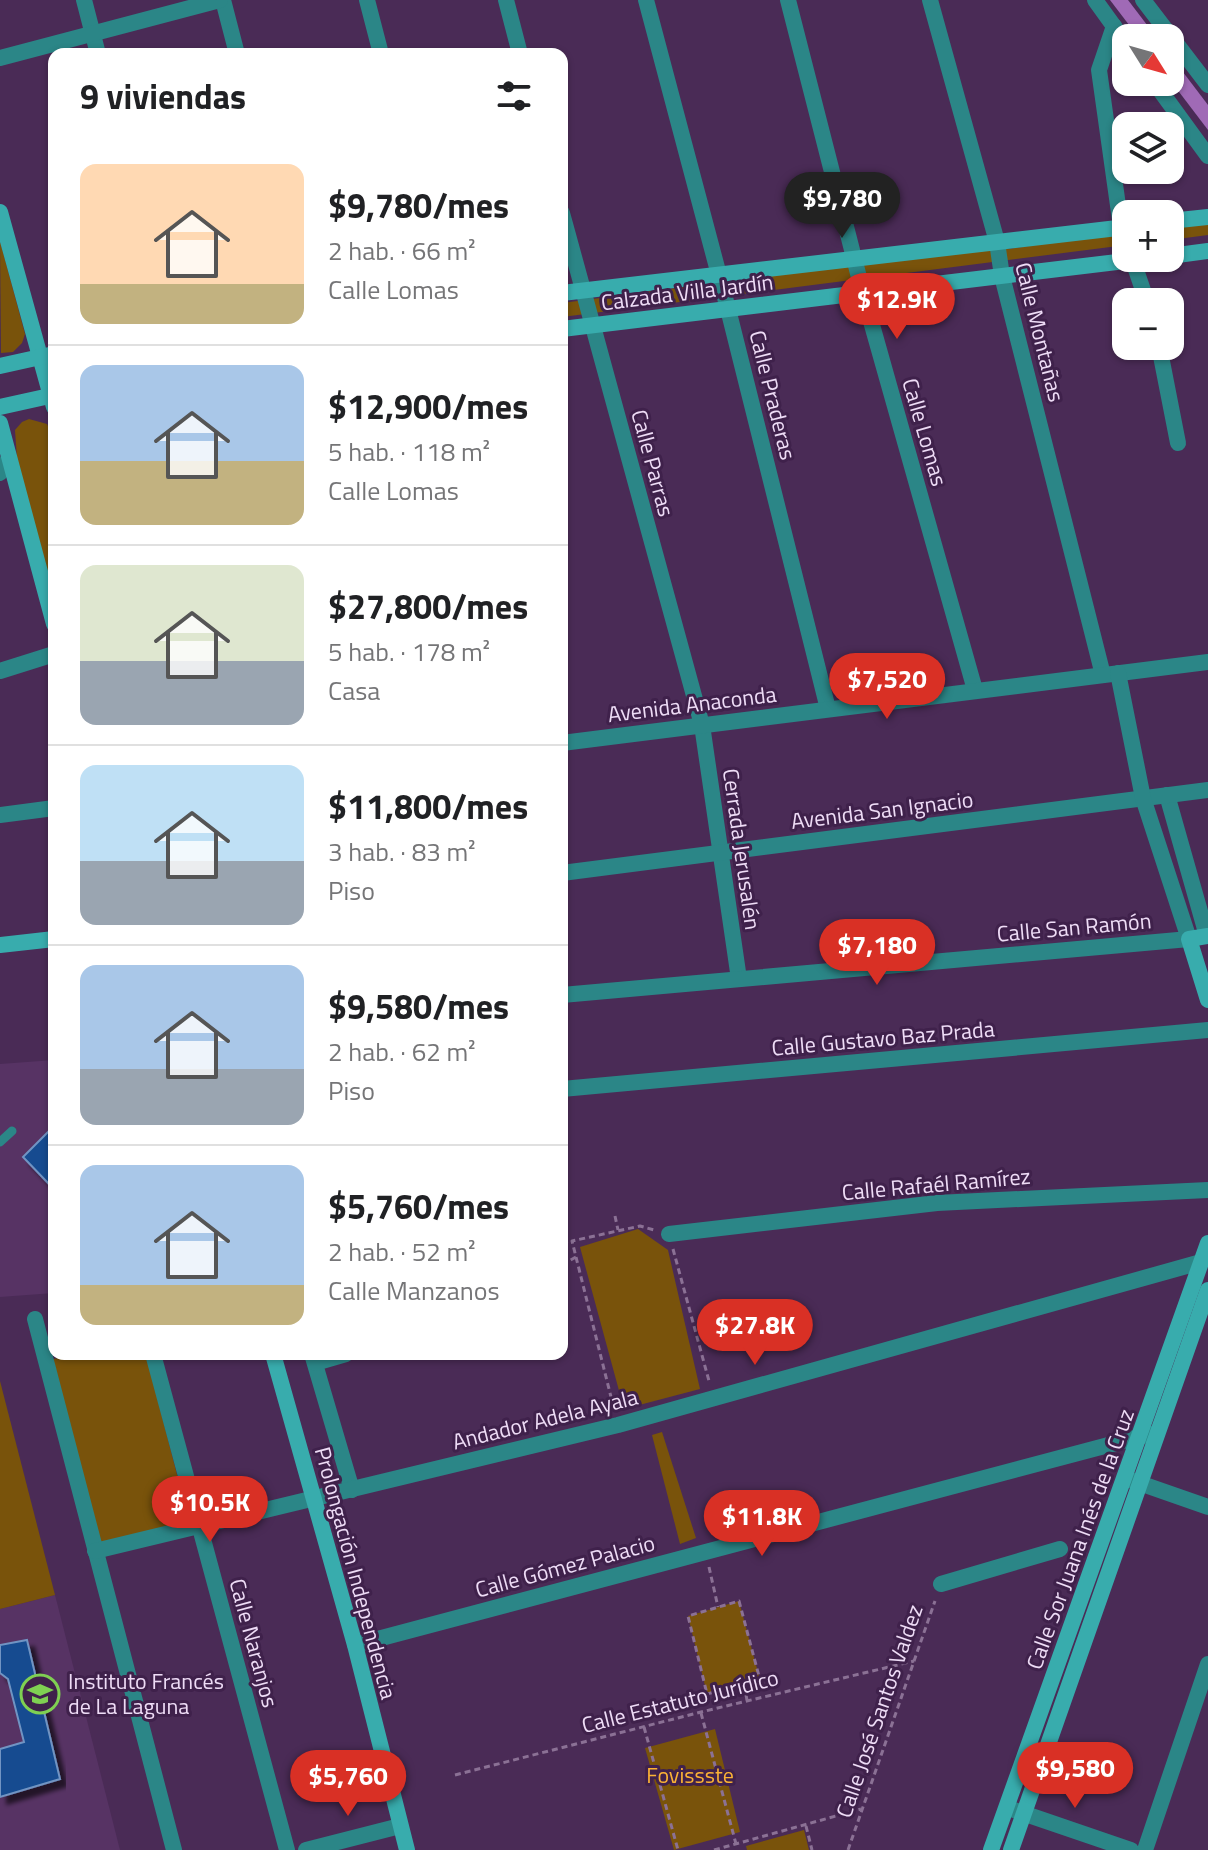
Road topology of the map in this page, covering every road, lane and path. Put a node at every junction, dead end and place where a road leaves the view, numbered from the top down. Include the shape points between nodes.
1 (84, 0) edge
2 (221, 0) edge
3 (367, 0) edge
4 (506, 0) edge
5 (646, 0) edge
6 (788, 0) edge
7 (930, 0) edge
8 (1095, 0) edge
9 (1143, 0) edge
10 (1113, 24) edge
11 (1112, 32) edge
12 (93, 34) junction
13 (96, 48) edge
14 (235, 48) edge
15 (379, 48) edge
16 (518, 48) edge
17 (0, 58) edge
18 (1208, 85) edge
19 (1164, 96) edge
20 (1208, 156) edge
21 (1119, 200) edge
22 (0, 212) edge
23 (1208, 217) edge
24 (1184, 220) edge
25 (1112, 233) edge
26 (568, 235) edge
27 (997, 242) junction
28 (1208, 251) edge
29 (1184, 254) edge
30 (855, 259) junction
31 (1112, 262) edge
32 (719, 275) junction
33 (1002, 276) junction
34 (583, 291) junction
35 (568, 292) edge
36 (863, 293) junction
37 (728, 309) junction
38 (592, 325) junction
39 (568, 328) edge
40 (47, 355) edge
41 (1162, 360) edge
42 (0, 366) edge
43 (48, 400) edge
44 (0, 407) edge
45 (0, 423) edge
46 (1178, 443) dead end
47 (5, 466) edge
48 (48, 605) edge
49 (48, 656) edge
50 (1208, 662) edge
51 (0, 671) edge
52 (1111, 674) junction
53 (975, 690) junction
54 (828, 709) junction
55 (702, 725) junction
56 (568, 742) edge
57 (1208, 790) edge
58 (1167, 795) junction
59 (1143, 798) junction
60 (48, 809) edge
61 (0, 815) edge
62 (722, 853) junction
63 (568, 872) edge
64 (1208, 937) edge
65 (1189, 939) junction
66 (48, 940) edge
67 (0, 945) edge
68 (739, 979) junction
69 (568, 994) edge
70 (1208, 1000) edge
71 (1208, 1030) edge
72 (568, 1088) edge
73 (12, 1131) dead end
74 (0, 1142) edge
75 (1208, 1190) edge
76 (615, 1216) dead end
77 (618, 1230) junction
78 (669, 1234) junction
79 (568, 1241) edge
80 (572, 1241) junction
81 (1208, 1243) edge
82 (576, 1257) junction
83 (568, 1262) edge
84 (1201, 1262) junction
85 (1208, 1290) edge
86 (35, 1319) dead end
87 (48, 1348) edge
88 (52, 1360) edge
89 (155, 1360) edge
90 (275, 1360) edge
91 (315, 1360) edge
92 (714, 1399) junction
93 (618, 1425) junction
94 (1159, 1432) junction
95 (1140, 1437) junction
96 (1132, 1480) junction
97 (352, 1490) junction
98 (315, 1498) junction
99 (1208, 1507) edge
100 (199, 1526) junction
101 (1060, 1549) dead end
102 (95, 1551) junction
103 (706, 1552) junction
104 (941, 1584) joint
105 (718, 1608) junction
106 (355, 1645) junction
107 (914, 1661) junction
108 (1208, 1664) edge
109 (744, 1685) junction
110 (747, 1700) junction
111 (701, 1712) junction
112 (1037, 1725) junction
113 (644, 1727) junction
114 (1053, 1730) junction
115 (455, 1775) dead end
116 (1006, 1807) junction
117 (862, 1809) junction
118 (1024, 1813) junction
119 (400, 1826) junction
120 (806, 1826) junction
121 (739, 1844) junction
122 (174, 1850) edge
123 (287, 1850) edge
124 (306, 1850) edge
125 (407, 1850) edge
126 (678, 1850) edge
127 (714, 1850) edge
128 (743, 1850) edge
129 (812, 1850) edge
130 (848, 1850) edge
131 (991, 1850) edge
132 (1011, 1850) edge
133 (1131, 1850) edge
134 (1145, 1850) edge

1 - 12 street
2 - 12 street
2 - 14 street
3 - 15 street
4 - 16 street
5 - 32 street, Calle Praderas
6 - 30 street, Calle Lomas
7 - 27 street, Calle Montañas
8 - 10 street
9 - 18 street
11 - 21 street via 1099,70
12 - 13 street
12 - 17 street
19 - 20 street
22 - 40 street
23 - 24 street
25 - 27 street, Calzada Villa Jardín
26 - 34 street, Calle Parras
27 - 30 street, Calzada Villa Jardín
27 - 33 street, Calle Montañas
28 - 29 street
30 - 32 street, Calzada Villa Jardín
30 - 36 street, Calle Lomas
31 - 33 street, Calzada Villa Jardín
32 - 34 street, Calzada Villa Jardín
32 - 37 street, Calle Praderas
33 - 36 street, Calzada Villa Jardín
33 - 52 street, Calle Montañas
34 - 35 street, Calzada Villa Jardín
34 - 38 street, Calle Parras
36 - 37 street, Calzada Villa Jardín
36 - 53 street, Calle Lomas
37 - 38 street, Calzada Villa Jardín
37 - 54 street, Calle Praderas
38 - 39 street, Calzada Villa Jardín
38 - 55 street, Calle Parras
40 - 42 street
41 - 46 street
43 - 44 street
45 - 47 street
47 - 48 street
49 - 51 street
50 - 52 street, Avenida Anaconda
52 - 53 street, Avenida Anaconda
52 - 59 street, Calle Montañas
53 - 54 street, Avenida Anaconda
54 - 55 street, Avenida Anaconda
55 - 56 street, Avenida Anaconda
55 - 62 street, Cerrada Jerusalén
57 - 58 street, Avenida San Ignacio
58 - 59 street, Avenida San Ignacio
58 - 64 street
59 - 62 street, Avenida San Ignacio
59 - 65 street
60 - 61 street
62 - 63 street, Avenida San Ignacio
62 - 68 street, Cerrada Jerusalén
64 - 65 street, Calle San Ramón
65 - 68 street, Calle San Ramón
65 - 70 street
66 - 67 street
68 - 69 street, Calle San Ramón
71 - 72 street, Calle Gustavo Baz Prada
73 - 74 lane
75 - 78 street, Calle Rafaél Ramírez via 937,1203
76 - 77 path
77 - 78 path via 640,1226
77 - 80 path
78 - 92 path
79 - 80 path
80 - 82 path
81 - 84 street, Calle Sor Juana Inés de la Cruz
82 - 83 path
82 - 93 path
84 - 92 street, Andador Adela Ayala
84 - 95 street, Calle Sor Juana Inés de la Cruz
85 - 94 street, Calle Sor Juana Inés de la Cruz
86 - 87 street
88 - 102 street
89 - 100 street, Calle Naranjos
90 - 98 street, Prolongación Independencia
91 - 97 street
92 - 93 street, Andador Adela Ayala
93 - 97 street, Andador Adela Ayala
94 - 95 street, Calle Gómez Palacio
94 - 96 street, Calle Sor Juana Inés de la Cruz
95 - 96 street, Calle Sor Juana Inés de la Cruz
95 - 103 street, Calle Gómez Palacio
96 - 99 street
96 - 112 street, Calle Sor Juana Inés de la Cruz
96 - 114 street, Calle Sor Juana Inés de la Cruz
97 - 98 street, Andador Adela Ayala
98 - 100 street, Andador Adela Ayala
98 - 106 street, Prolongación Independencia
100 - 102 street, Andador Adela Ayala
100 - 123 street, Calle Naranjos
101 - 104 street
102 - 122 street
103 - 105 path
103 - 106 street, Calle Gómez Palacio
104 - 107 path, Calle José Santos Valdez
105 - 109 path via 739,1601 760,1680
105 - 109 path via 688,1616 707,1694
106 - 119 street, Prolongación Independencia
107 - 110 path, Calle Estatuto Jurídico
107 - 117 path, Calle José Santos Valdez
108 - 134 street
109 - 110 path
110 - 111 path, Calle Estatuto Jurídico
111 - 113 path, Calle Estatuto Jurídico
111 - 121 path
112 - 114 street
112 - 116 street, Calle Sor Juana Inés de la Cruz
113 - 115 path, Calle Estatuto Jurídico
113 - 126 path
114 - 118 street, Calle Sor Juana Inés de la Cruz
116 - 118 street
116 - 131 street, Calle Sor Juana Inés de la Cruz
117 - 120 path
117 - 130 path, Calle José Santos Valdez
118 - 132 street, Calle Sor Juana Inés de la Cruz
118 - 133 street
119 - 124 street
119 - 125 street, Prolongación Independencia
120 - 121 path
120 - 129 path
121 - 127 path
121 - 128 path

